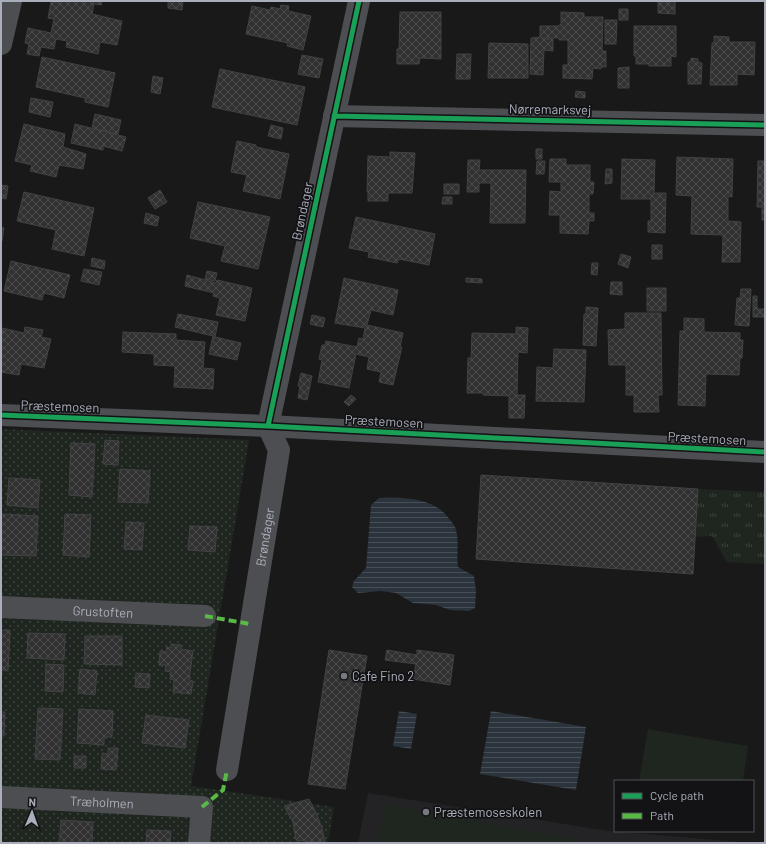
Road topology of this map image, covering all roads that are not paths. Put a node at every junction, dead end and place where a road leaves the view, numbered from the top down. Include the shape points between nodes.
1 (10, 1) edge
2 (359, 1) edge
3 (1, 44) edge
4 (334, 116) junction
5 (765, 125) edge
6 (1, 415) edge
7 (268, 426) junction
8 (765, 452) edge
9 (1, 607) edge
10 (205, 616) dead end
11 (227, 770) dead end
12 (1, 797) edge
13 (199, 843) edge

1 - 3 street
2 - 4 street, Brøndager
4 - 5 street, Nørremarksvej
4 - 7 street, Brøndager
6 - 7 street, Præstemosen
7 - 8 street, Præstemosen
7 - 11 street, Brøndager via 279,450
9 - 10 street, Grustoften
12 - 13 street, Træholmen via 202,807

